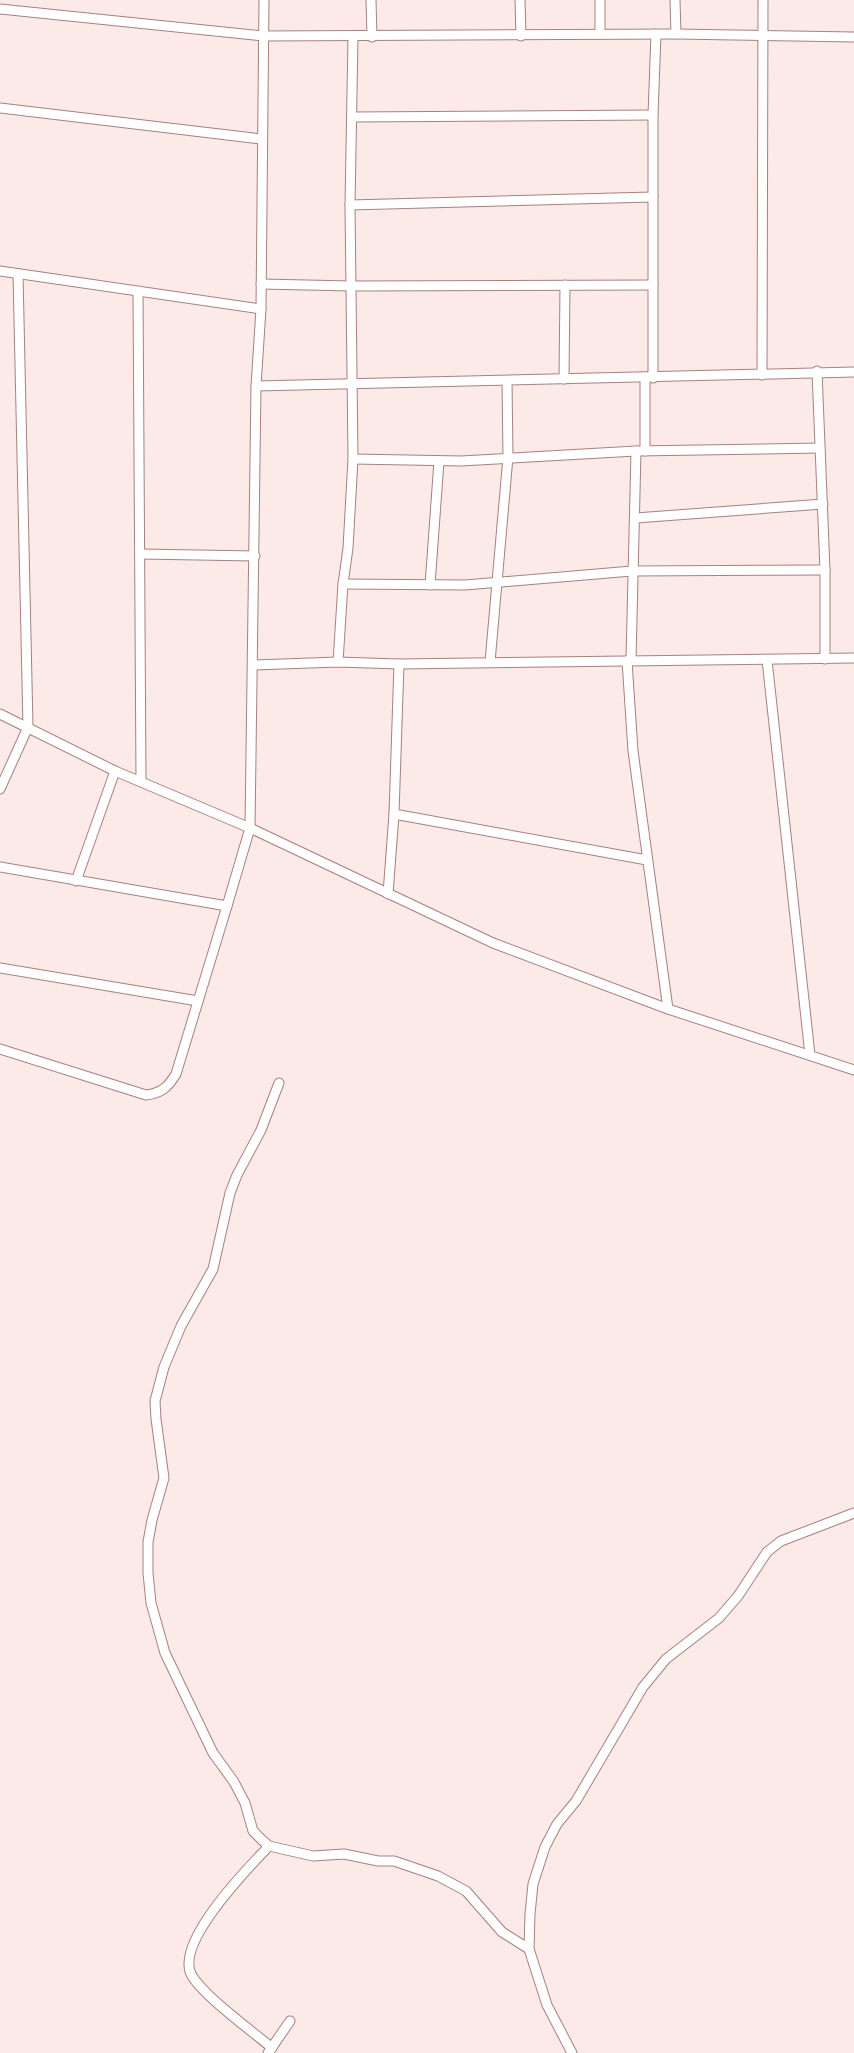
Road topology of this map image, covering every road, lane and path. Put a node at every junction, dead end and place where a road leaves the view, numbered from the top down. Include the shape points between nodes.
1 (264, 0) edge
2 (371, 0) edge
3 (520, 0) edge
4 (600, 0) edge
5 (675, 0) edge
6 (763, 0) edge
7 (0, 9) edge
8 (600, 34) junction
9 (656, 34) junction
10 (676, 34) junction
11 (263, 36) junction
12 (522, 36) junction
13 (763, 36) junction
14 (353, 37) junction
15 (372, 37) junction
16 (854, 37) edge
17 (0, 108) edge
18 (653, 115) junction
19 (352, 116) junction
20 (261, 139) junction
21 (653, 197) junction
22 (350, 205) junction
23 (0, 271) edge
24 (18, 274) junction
25 (261, 284) junction
26 (653, 284) junction
27 (564, 285) junction
28 (351, 286) junction
29 (138, 291) junction
30 (261, 309) junction
31 (817, 371) junction
32 (854, 372) edge
33 (762, 374) junction
34 (649, 378) junction
35 (507, 380) junction
36 (564, 380) junction
37 (353, 385) junction
38 (256, 386) junction
39 (820, 448) junction
40 (640, 451) junction
41 (508, 457) junction
42 (353, 459) junction
43 (438, 461) junction
44 (823, 504) junction
45 (636, 518) junction
46 (140, 554) junction
47 (255, 556) junction
48 (825, 570) junction
49 (632, 571) junction
50 (496, 582) junction
51 (343, 584) junction
52 (430, 585) junction
53 (854, 658) edge
54 (825, 659) junction
55 (767, 660) junction
56 (629, 661) junction
57 (338, 662) junction
58 (490, 662) junction
59 (399, 664) junction
60 (254, 665) junction
61 (0, 714) edge
62 (28, 727) junction
63 (115, 770) junction
64 (141, 781) junction
65 (0, 789) edge
66 (394, 814) junction
67 (250, 828) junction
68 (648, 860) junction
69 (0, 867) edge
70 (76, 881) junction
71 (388, 894) junction
72 (227, 906) junction
73 (0, 968) edge
74 (198, 1001) junction
75 (668, 1009) junction
76 (0, 1050) edge
77 (810, 1055) junction
78 (854, 1070) edge
79 (278, 1083) dead end
80 (854, 1513) edge
81 (269, 1846) junction
82 (529, 1950) junction
83 (290, 2021) dead end
84 (270, 2050) edge
85 (572, 2053) edge

1 - 11 street
2 - 15 street
3 - 12 street
4 - 8 street
5 - 10 street
6 - 13 street
7 - 11 street
8 - 9 street
8 - 12 street
9 - 10 street
9 - 18 street
10 - 13 street
11 - 14 street
11 - 20 street
12 - 15 street
13 - 16 street
13 - 33 street
14 - 15 street
14 - 19 street
17 - 20 street
18 - 19 street
18 - 21 street
19 - 22 street
20 - 25 street
21 - 22 street
21 - 26 street
22 - 28 street
23 - 24 street
24 - 29 street
24 - 62 street
25 - 28 street
25 - 30 street
26 - 27 street
26 - 34 street
27 - 28 street
27 - 36 street
28 - 37 street
29 - 30 street
29 - 46 street
30 - 38 street
31 - 32 street
31 - 33 street
31 - 39 street
33 - 34 street
34 - 36 street
34 - 40 street
35 - 36 street
35 - 37 street
35 - 41 street
37 - 38 street
37 - 42 street
38 - 47 street
39 - 40 street
39 - 44 street
40 - 41 street
40 - 45 street
41 - 43 street
41 - 50 street
42 - 43 street
42 - 51 street
43 - 52 street
44 - 45 street
44 - 48 street
45 - 49 street
46 - 47 street
46 - 64 street
47 - 60 street
48 - 49 street
48 - 54 street
49 - 50 street
49 - 56 street
50 - 52 street
50 - 58 street
51 - 52 street
51 - 57 street
53 - 54 street
54 - 55 street
55 - 56 street
55 - 77 street
56 - 58 street
56 - 68 street via 633,751
57 - 59 street
57 - 60 street
58 - 59 street
59 - 66 street
60 - 67 street
61 - 62 street
62 - 63 street
62 - 65 street
63 - 64 street
63 - 70 street
64 - 67 street
66 - 68 street
66 - 71 street
67 - 71 street
67 - 72 street
68 - 75 street
69 - 70 street
70 - 72 street
71 - 75 street via 493,943
72 - 74 street
73 - 74 street
74 - 76 street via 176,1074 169,1086 158,1093 146,1095
75 - 77 street
77 - 78 street
79 - 81 street via 262,1130 230,1193 212,1269 181,1326 160,1380 155,1401 164,1478 148,1542 151,1603 165,1653 213,1753 246,1803 254,1831
80 - 82 street via 781,1540 767,1552 719,1618 666,1659 643,1687 545,1847 533,1884
81 - 82 street via 312,1856 344,1854 394,1861 438,1876 466,1890 502,1932
81 - 84 street via 200,1930 191,1947 189,1962 192,1975 211,1996
82 - 85 street via 547,2005
83 - 84 street

